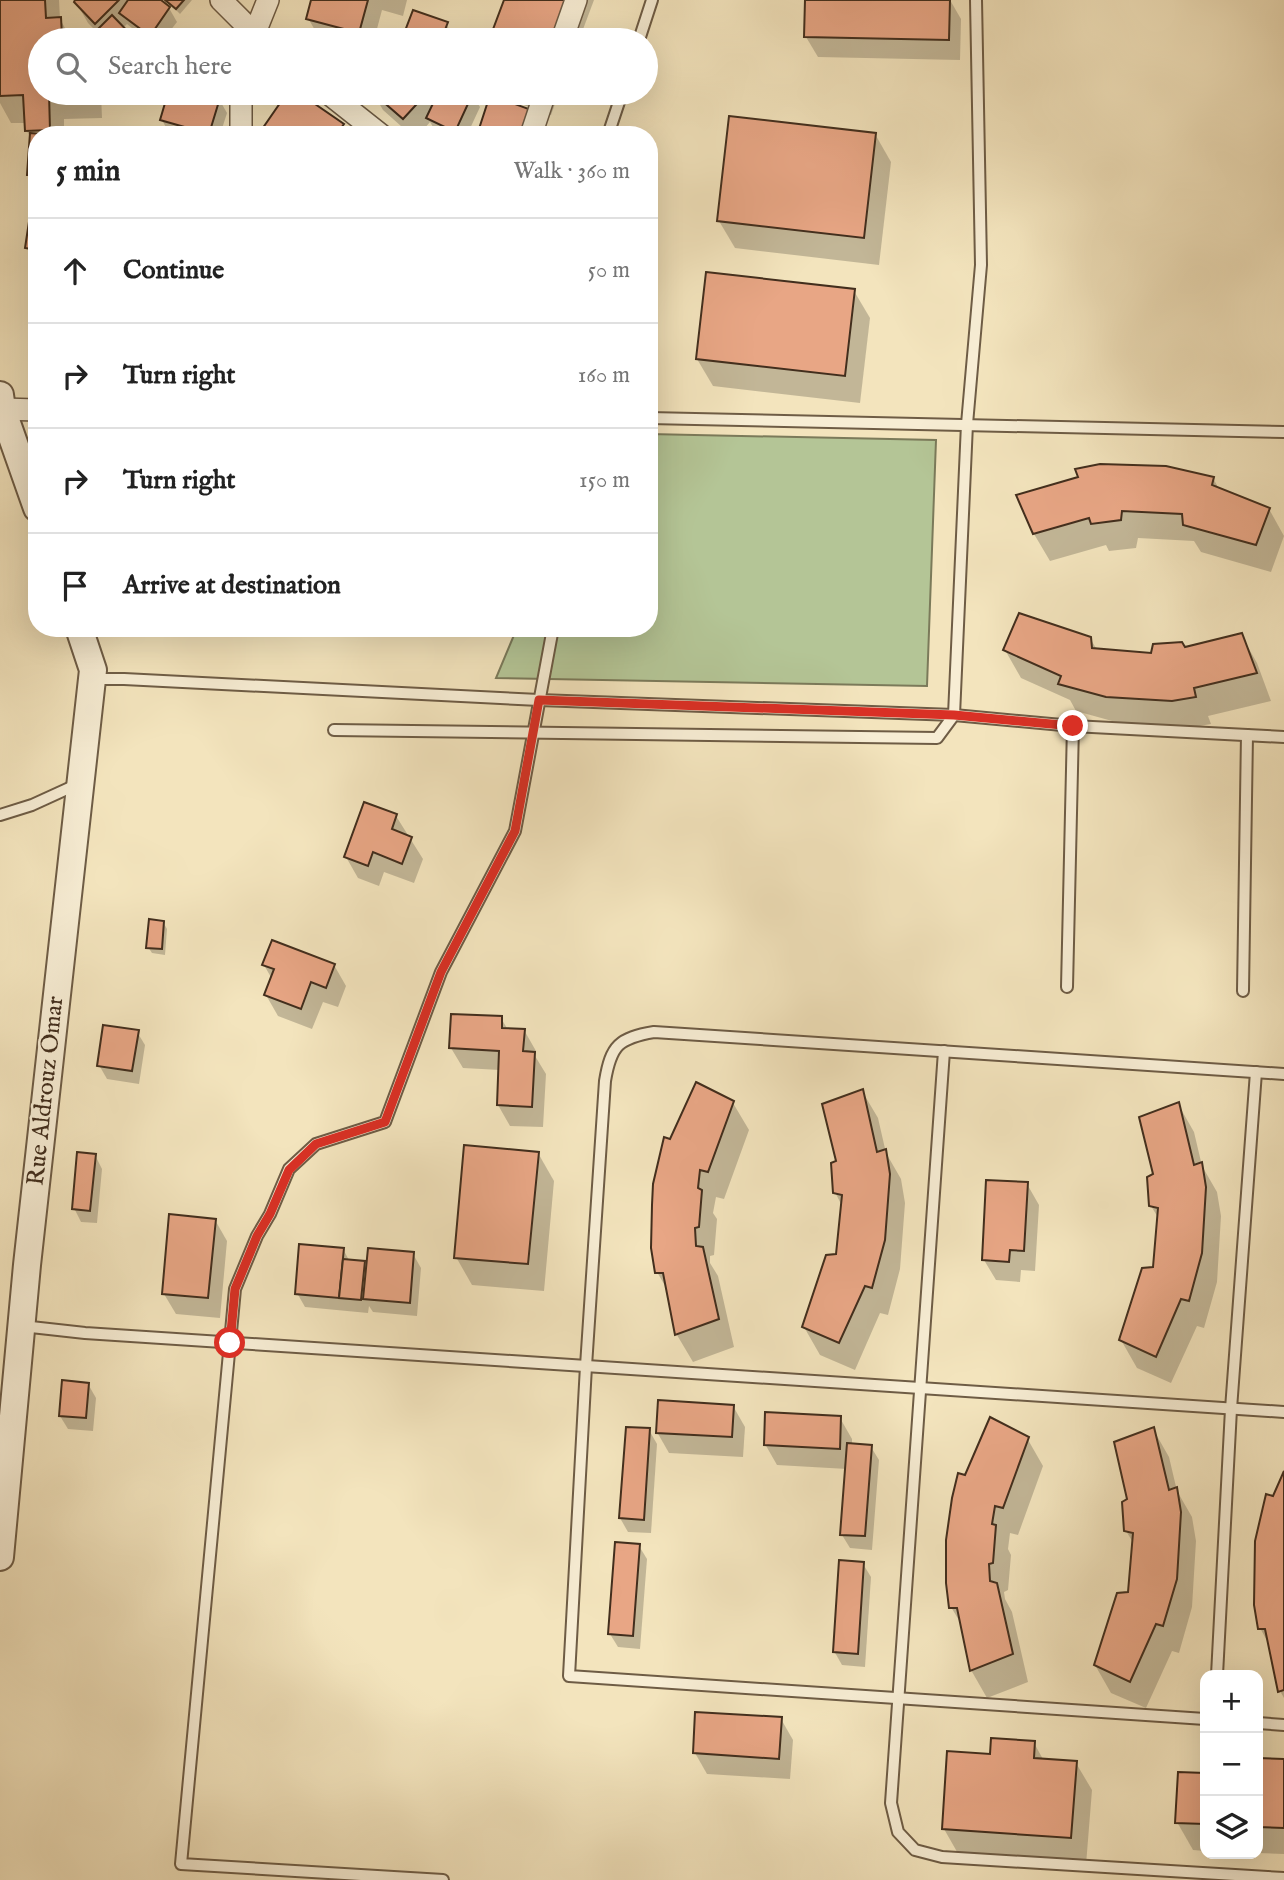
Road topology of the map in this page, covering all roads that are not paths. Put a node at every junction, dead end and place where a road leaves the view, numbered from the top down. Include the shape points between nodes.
1 (220, 0) edge
2 (268, 0) edge
3 (576, 0) edge
4 (652, 0) edge
5 (976, 0) edge
6 (246, 28) edge
7 (258, 28) edge
8 (566, 28) edge
9 (643, 28) edge
10 (241, 105) edge
11 (343, 105) edge
12 (541, 105) edge
13 (618, 105) edge
14 (241, 126) edge
15 (370, 126) edge
16 (534, 126) edge
17 (611, 126) edge
18 (1, 402) edge
19 (28, 408) edge
20 (658, 418) edge
21 (967, 424) junction
22 (1284, 432) edge
23 (28, 482) edge
24 (82, 637) edge
25 (551, 637) edge
26 (92, 679) junction
27 (539, 700) junction
28 (954, 715) junction
29 (1073, 726) junction
30 (334, 730) dead end
31 (1247, 735) junction
32 (1284, 737) edge
33 (81, 783) junction
34 (0, 815) edge
35 (1067, 986) dead end
36 (1243, 991) dead end
37 (944, 1051) junction
38 (1256, 1072) junction
39 (1284, 1073) edge
40 (22, 1326) junction
41 (230, 1343) junction
42 (586, 1366) junction
43 (920, 1388) junction
44 (1231, 1409) junction
45 (1284, 1412) edge
46 (0, 1557) edge
47 (1217, 1670) edge
48 (900, 1698) junction
49 (1200, 1719) edge
50 (1263, 1723) edge
51 (1284, 1725) edge
52 (1284, 1878) edge
53 (443, 1880) edge

1 - 6 street
2 - 7 street
3 - 8 street
4 - 9 lane
5 - 21 lane via 981,265
10 - 14 street
11 - 15 street
12 - 16 street
13 - 17 lane
18 - 19 street
18 - 23 street
20 - 21 lane
21 - 22 lane
21 - 28 lane
24 - 26 street, Rue Aldrouz Omar
25 - 27 lane
26 - 27 lane
26 - 33 street, Rue Aldrouz Omar
27 - 28 lane
27 - 41 lane via 515,831 441,972 385,1122 316,1144 289,1170 235,1289
28 - 29 lane
28 - 30 lane via 937,738
29 - 31 lane
29 - 35 lane
31 - 32 lane
31 - 36 lane
33 - 34 lane
33 - 40 street, Rue Aldrouz Omar
37 - 38 lane
37 - 42 lane via 654,1032 618,1043 605,1081
37 - 43 lane
38 - 39 lane
38 - 44 lane
40 - 41 lane
40 - 46 street, Rue Aldrouz Omar
41 - 42 lane
41 - 53 lane via 181,1864
42 - 43 lane
42 - 48 lane via 569,1676
43 - 44 lane
43 - 48 lane
44 - 45 lane
44 - 47 lane
48 - 49 lane
48 - 52 lane via 891,1803 898,1832 915,1850 942,1857
50 - 51 lane

